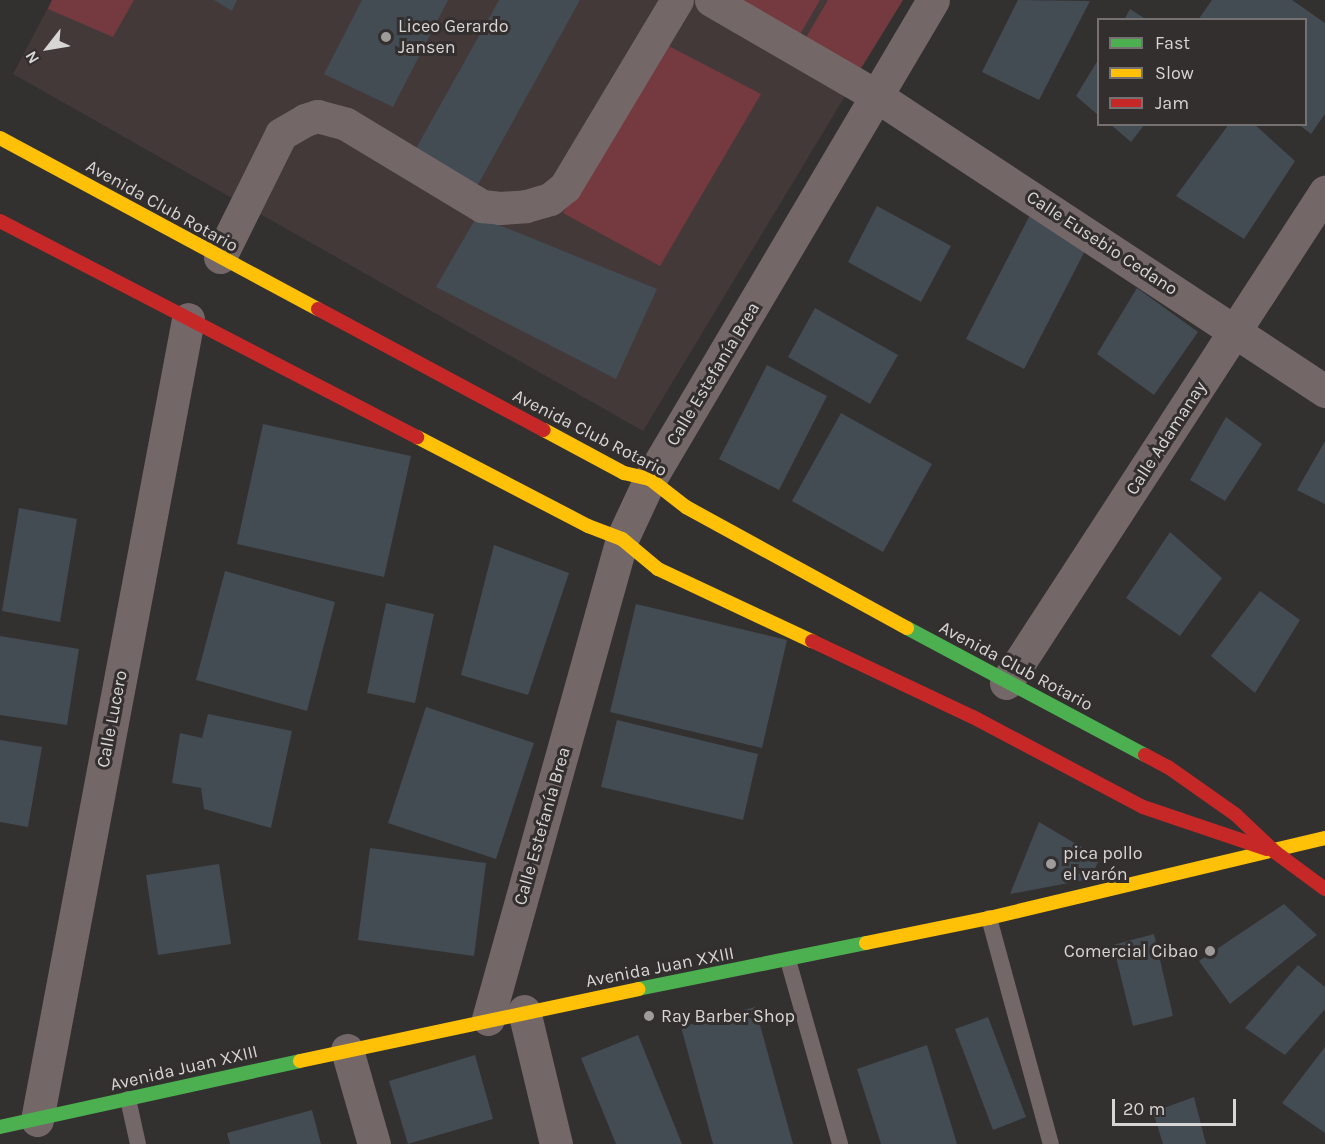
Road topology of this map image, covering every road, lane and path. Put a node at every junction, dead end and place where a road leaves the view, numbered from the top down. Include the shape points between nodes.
1 (677, 0) edge
2 (711, 0) edge
3 (933, 0) edge
4 (878, 97) junction
5 (0, 138) edge
6 (1325, 192) edge
7 (0, 221) edge
8 (220, 257) junction
9 (188, 319) junction
10 (1236, 330) junction
11 (1325, 391) edge
12 (650, 479) junction
13 (622, 539) junction
14 (1006, 683) junction
15 (1325, 838) edge
16 (1275, 852) junction
17 (1325, 889) edge
18 (989, 918) junction
19 (788, 960) junction
20 (524, 1011) junction
21 (488, 1019) junction
22 (347, 1050) junction
23 (128, 1099) junction
24 (37, 1120) junction
25 (0, 1127) edge
26 (138, 1144) edge
27 (374, 1144) edge
28 (556, 1144) edge
29 (840, 1144) edge
30 (1051, 1144) edge

1 - 8 street via 565,187 550,199 526,206 482,206 346,124 317,116 281,134
2 - 4 street, Calle Eusebio Cedano
3 - 4 street, Calle Estefanía Brea
4 - 10 street, Calle Eusebio Cedano
4 - 12 street, Calle Estefanía Brea
5 - 8 main road, Avenida Club Rotario
6 - 10 street, Calle Adamanay
7 - 9 main road, Avenida Club Rotario
8 - 12 main road, Avenida Club Rotario via 624,474
9 - 13 main road, Avenida Club Rotario via 588,526
9 - 24 street, Calle Lucero
10 - 11 street, Calle Eusebio Cedano
10 - 14 street, Calle Adamanay
12 - 13 street, Calle Estefanía Brea
12 - 14 main road, Avenida Club Rotario via 687,507
13 - 16 main road, Avenida Club Rotario via 658,569 973,717 1143,807
13 - 21 street, Calle Estefanía Brea
14 - 16 main road, Avenida Club Rotario via 1168,767 1236,815
15 - 16 main road, Avenida Juan XXIII
16 - 17 main road, Avenida Club Rotario
16 - 18 main road, Avenida Juan XXIII
18 - 19 main road, Avenida Juan XXIII
18 - 30 lane
19 - 20 main road, Avenida Juan XXIII
19 - 29 lane
20 - 21 main road, Avenida Juan XXIII
20 - 28 street
21 - 22 main road, Avenida Juan XXIII
22 - 23 main road, Avenida Juan XXIII
22 - 27 street
23 - 24 main road, Avenida Juan XXIII
23 - 26 lane
24 - 25 main road, Avenida Juan XXIII

